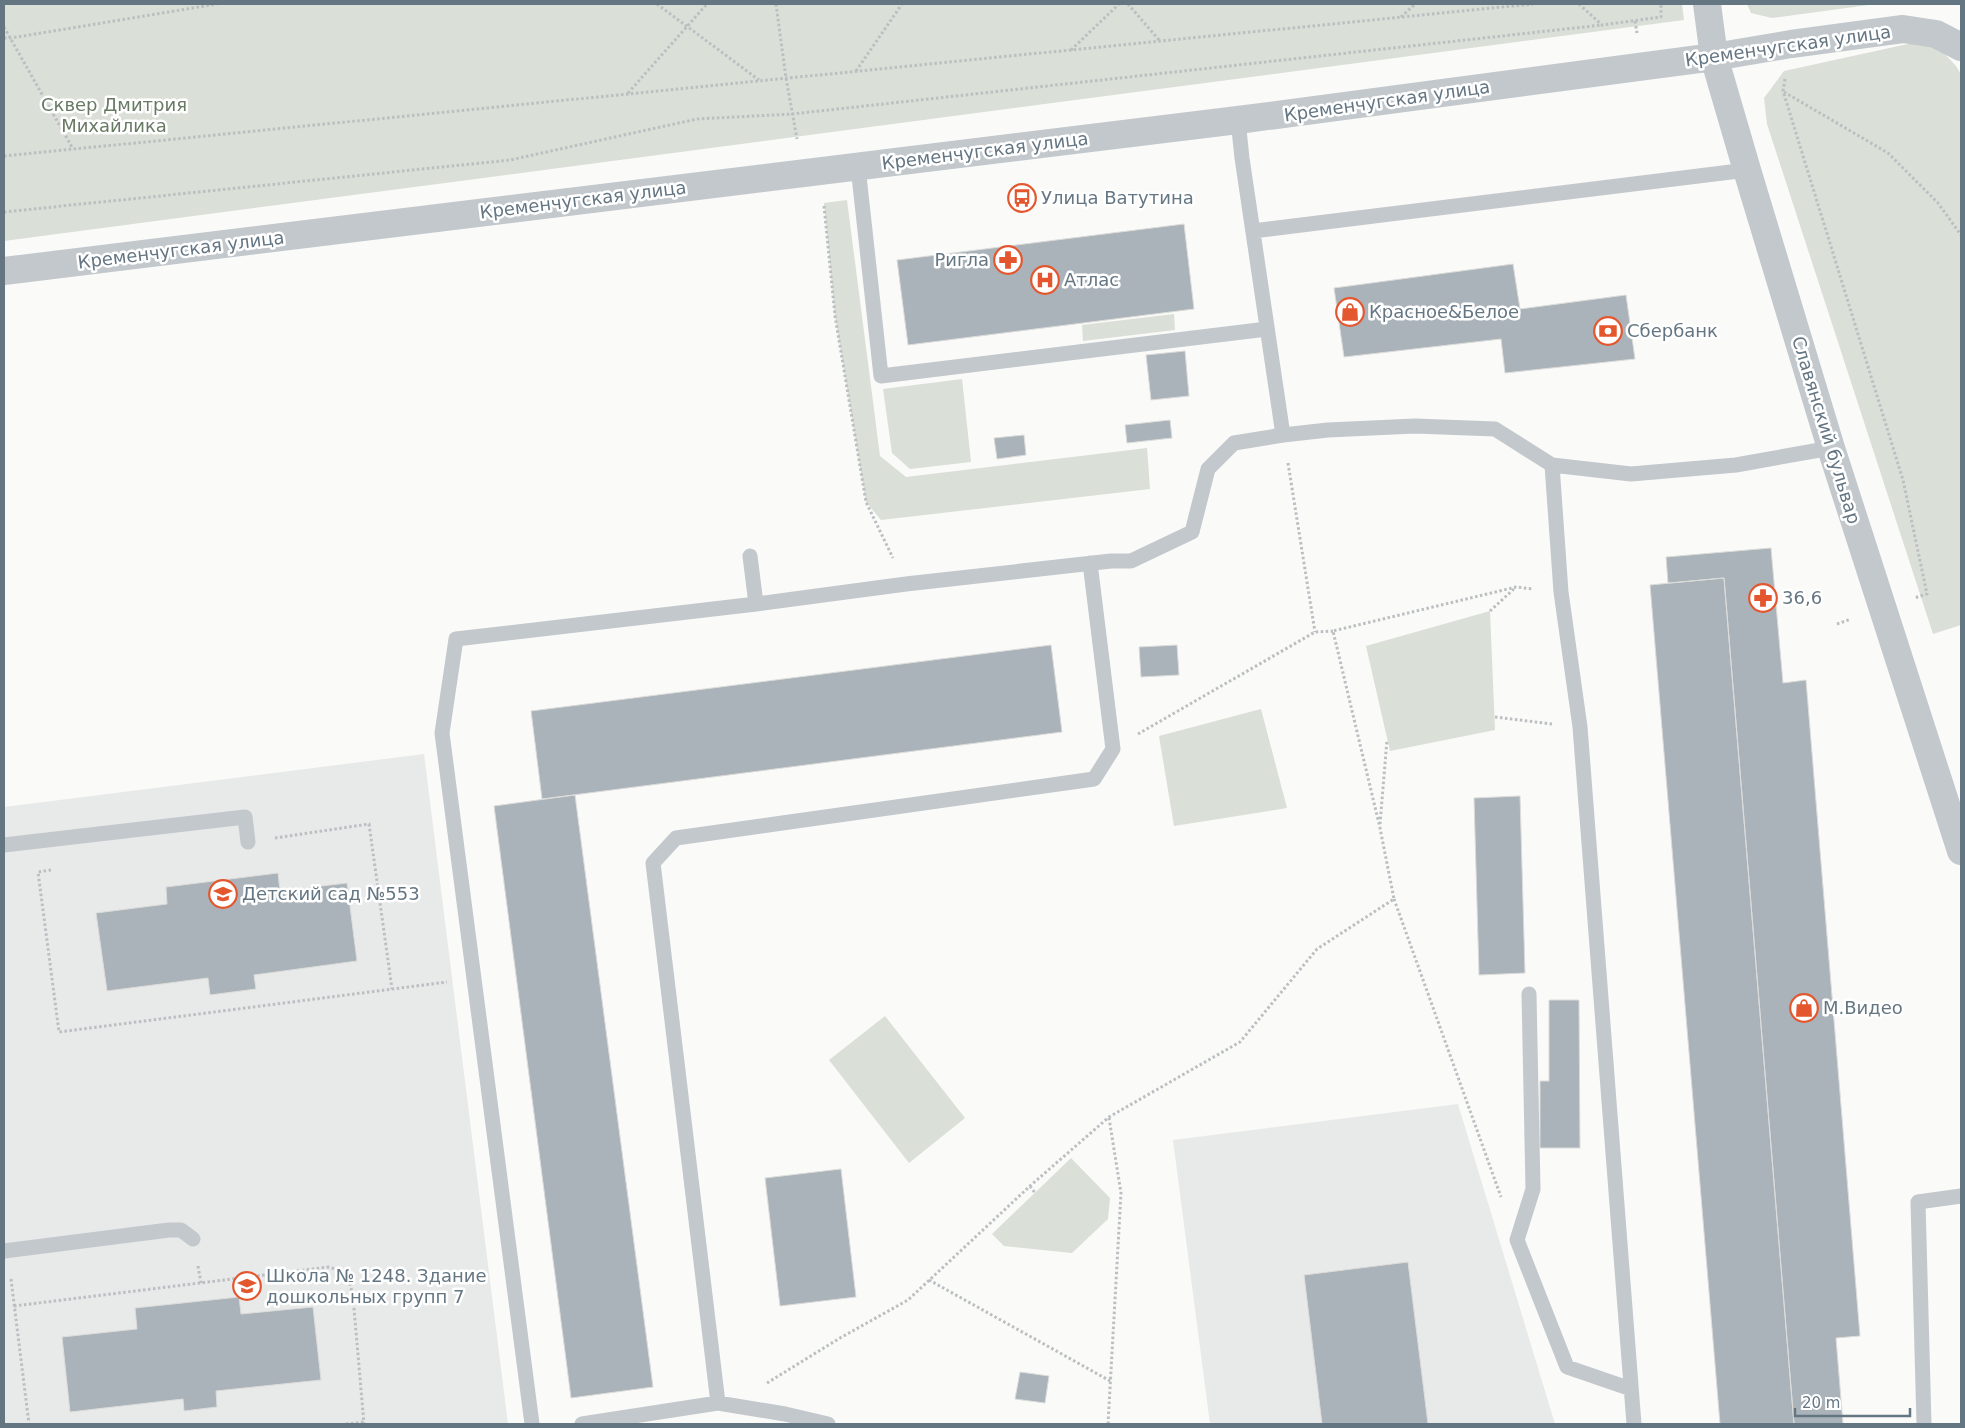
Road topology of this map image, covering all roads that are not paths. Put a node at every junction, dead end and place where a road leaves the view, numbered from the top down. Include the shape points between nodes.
1 (1707, 4) edge
2 (1961, 47) edge
3 (1714, 57) junction
4 (1238, 120) junction
5 (858, 167) junction
6 (1747, 170) junction
7 (1253, 231) junction
8 (4, 271) edge
9 (1267, 330) junction
10 (1283, 436) junction
11 (1831, 448) junction
12 (1552, 465) junction
13 (750, 556) dead end
14 (1090, 563) junction
15 (756, 604) junction
16 (248, 842) road end
17 (4, 845) edge
18 (1961, 851) edge
19 (1529, 994) dead end
20 (1961, 1196) edge
21 (193, 1239) dead end
22 (6, 1251) edge
23 (1631, 1389) junction
24 (725, 1404) junction
25 (532, 1424) edge
26 (582, 1424) edge
27 (828, 1424) edge
28 (1634, 1424) edge
29 (1924, 1424) edge

1 - 3 street, Славянский бульвар
2 - 3 street, Кременчугская улица via 1936,34 1903,29
3 - 4 street, Кременчугская улица
3 - 6 street, Славянский бульвар
4 - 5 street, Кременчугская улица
4 - 7 lane
5 - 8 street, Кременчугская улица
5 - 9 lane via 882,376
6 - 7 lane
6 - 11 street, Славянский бульвар
7 - 9 lane
9 - 10 lane
10 - 12 lane via 1328,430 1415,426 1495,429
10 - 14 lane via 1234,443 1208,469 1192,532 1131,561
11 - 12 lane via 1736,465 1631,474
11 - 18 street, Славянский бульвар
12 - 23 lane via 1561,592 1580,727
13 - 15 lane
14 - 15 lane
14 - 24 lane via 1113,749 1094,779 676,838 653,863
15 - 25 lane via 456,639 442,733
16 - 17 lane via 245,817
19 - 23 lane via 1533,1189 1517,1240 1567,1367
20 - 29 lane via 1918,1202
21 - 22 lane via 181,1230 169,1230
23 - 28 lane
24 - 26 lane
24 - 27 lane

